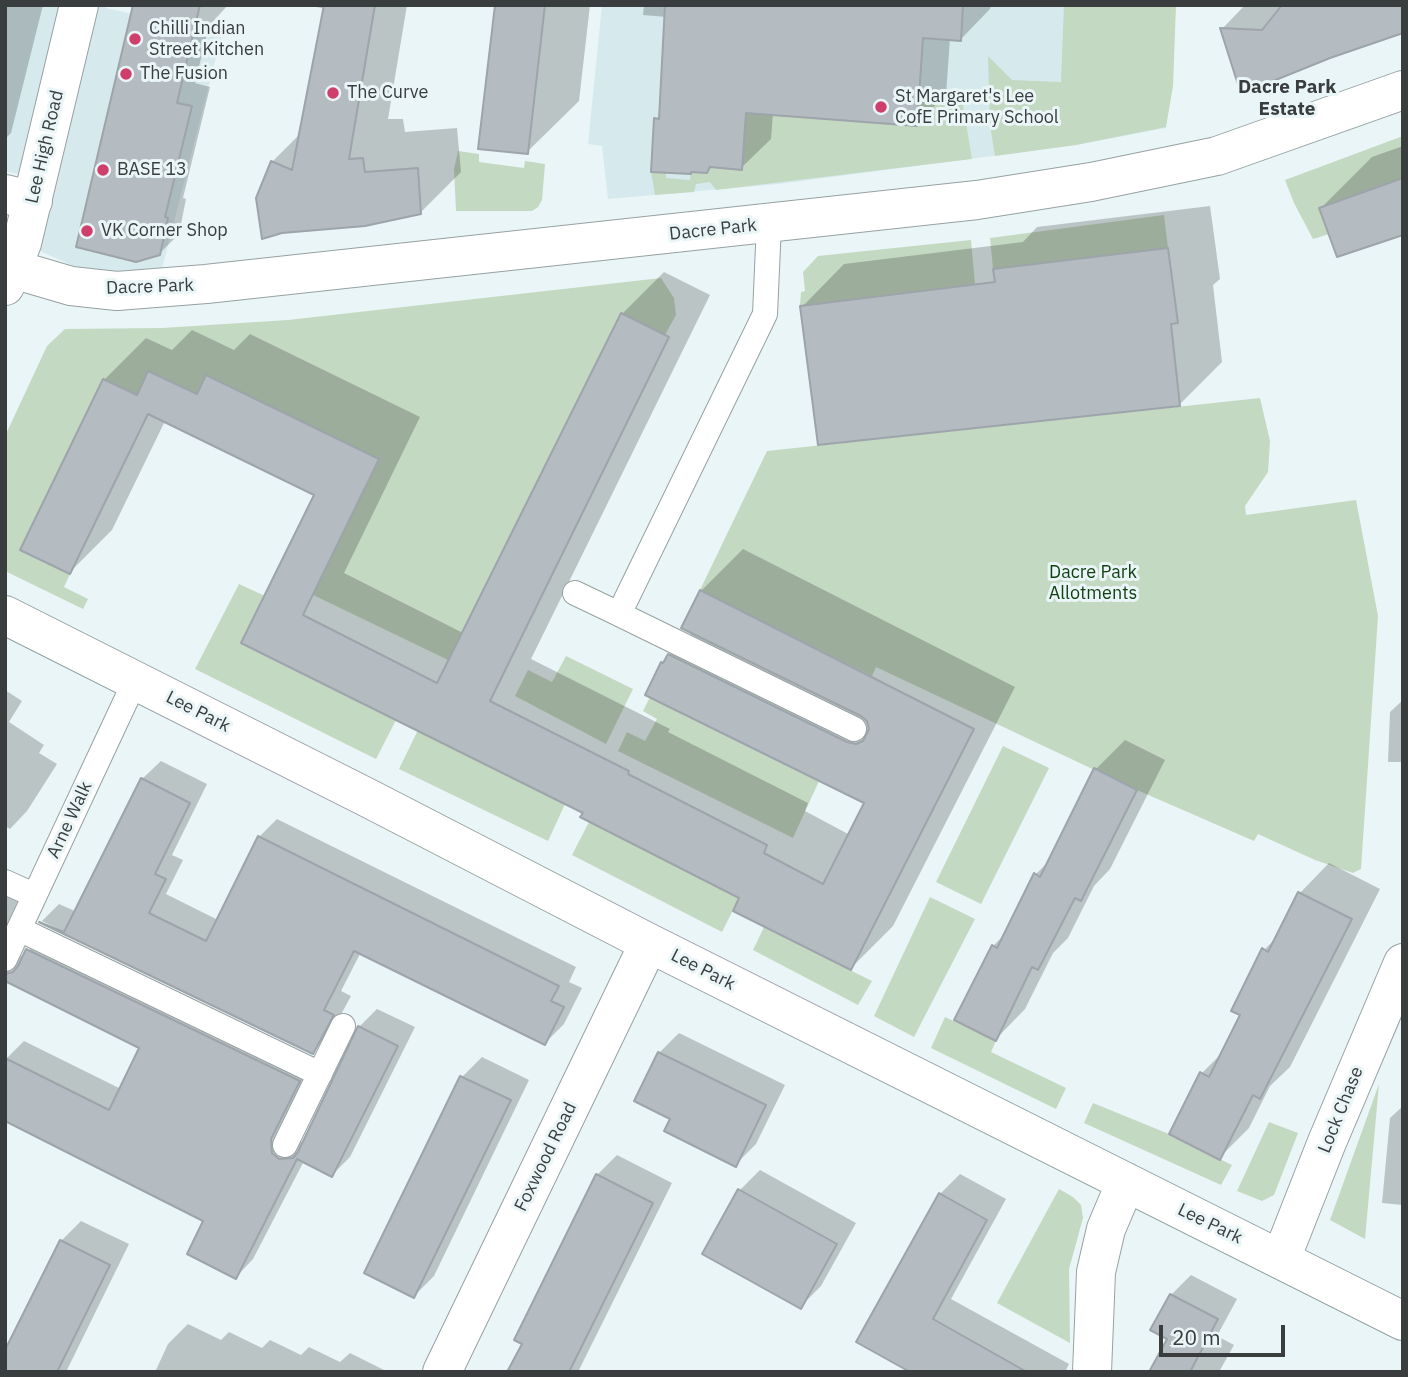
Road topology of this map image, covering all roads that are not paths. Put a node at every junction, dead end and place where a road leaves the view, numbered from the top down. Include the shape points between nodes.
1 (79, 5) edge
2 (1403, 90) edge
3 (19, 197) edge
4 (769, 224) junction
5 (9, 278) edge
6 (575, 593) dead end
7 (619, 614) junction
8 (5, 615) edge
9 (135, 681) junction
10 (854, 729) dead end
11 (5, 882) edge
12 (34, 895) junction
13 (19, 929) junction
14 (649, 943) junction
15 (5, 959) edge
16 (1403, 963) edge
17 (343, 1026) dead end
18 (320, 1074) junction
19 (285, 1145) dead end
20 (1126, 1182) junction
21 (1281, 1259) junction
22 (1403, 1321) edge
23 (442, 1372) edge
24 (1092, 1372) edge

1 - 3 main road, Lee High Road
2 - 4 main road, Dacre Park via 1217,156 977,200
3 - 5 main road, Lee High Road
4 - 5 main road, Dacre Park via 206,285 117,291
4 - 7 lane via 765,314
6 - 7 lane
7 - 10 lane
8 - 9 main road, Lee Park
9 - 12 lane, Arne Walk
9 - 14 main road, Lee Park
11 - 12 lane
12 - 13 lane, Arne Walk
13 - 15 lane, Arne Walk
13 - 18 lane
14 - 20 main road, Lee Park
14 - 23 main road, Foxwood Road
16 - 21 main road, Lock Chase
17 - 18 lane
18 - 19 lane
20 - 21 main road, Lee Park
20 - 24 main road via 1106,1229 1096,1272
21 - 22 main road, Lee Park

